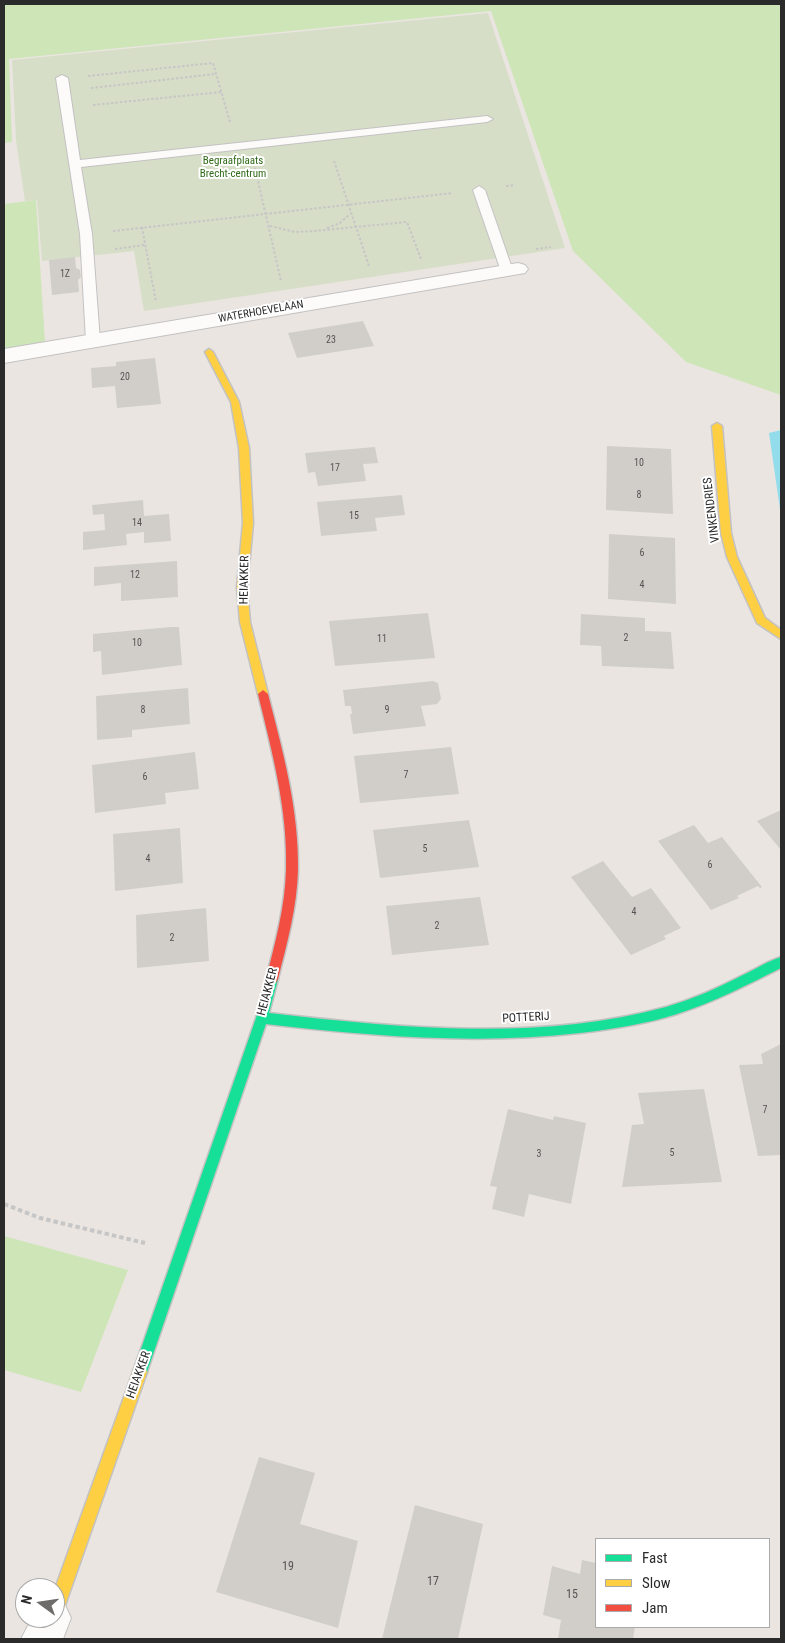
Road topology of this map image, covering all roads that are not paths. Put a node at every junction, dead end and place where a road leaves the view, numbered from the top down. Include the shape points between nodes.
1 (62, 84) road end
2 (487, 119) dead end
3 (74, 164) junction
4 (479, 190) road end
5 (512, 270) joint
6 (93, 341) junction
7 (209, 352) dead end
8 (4, 356) edge
9 (717, 426) dead end
10 (781, 635) edge
11 (781, 962) edge
12 (262, 1018) junction
13 (65, 1583) edge
14 (48, 1628) edge
15 (40, 1639) edge

1 - 3 lane
2 - 3 lane
3 - 6 lane via 86,234
4 - 5 lane
5 - 6 street, WATERHOEVELAAN
6 - 8 street, WATERHOEVELAAN
7 - 12 street, HEIAKKER via 234,402 244,448 248,522 242,587 245,622 281,763 289,812 292,853 290,897
9 - 10 street, VINKENDRIES via 726,532 732,557 761,620
11 - 12 street, POTTERIJ via 712,996 676,1009 633,1020 567,1029 451,1034 380,1031
12 - 13 street, HEIAKKER
14 - 15 street

